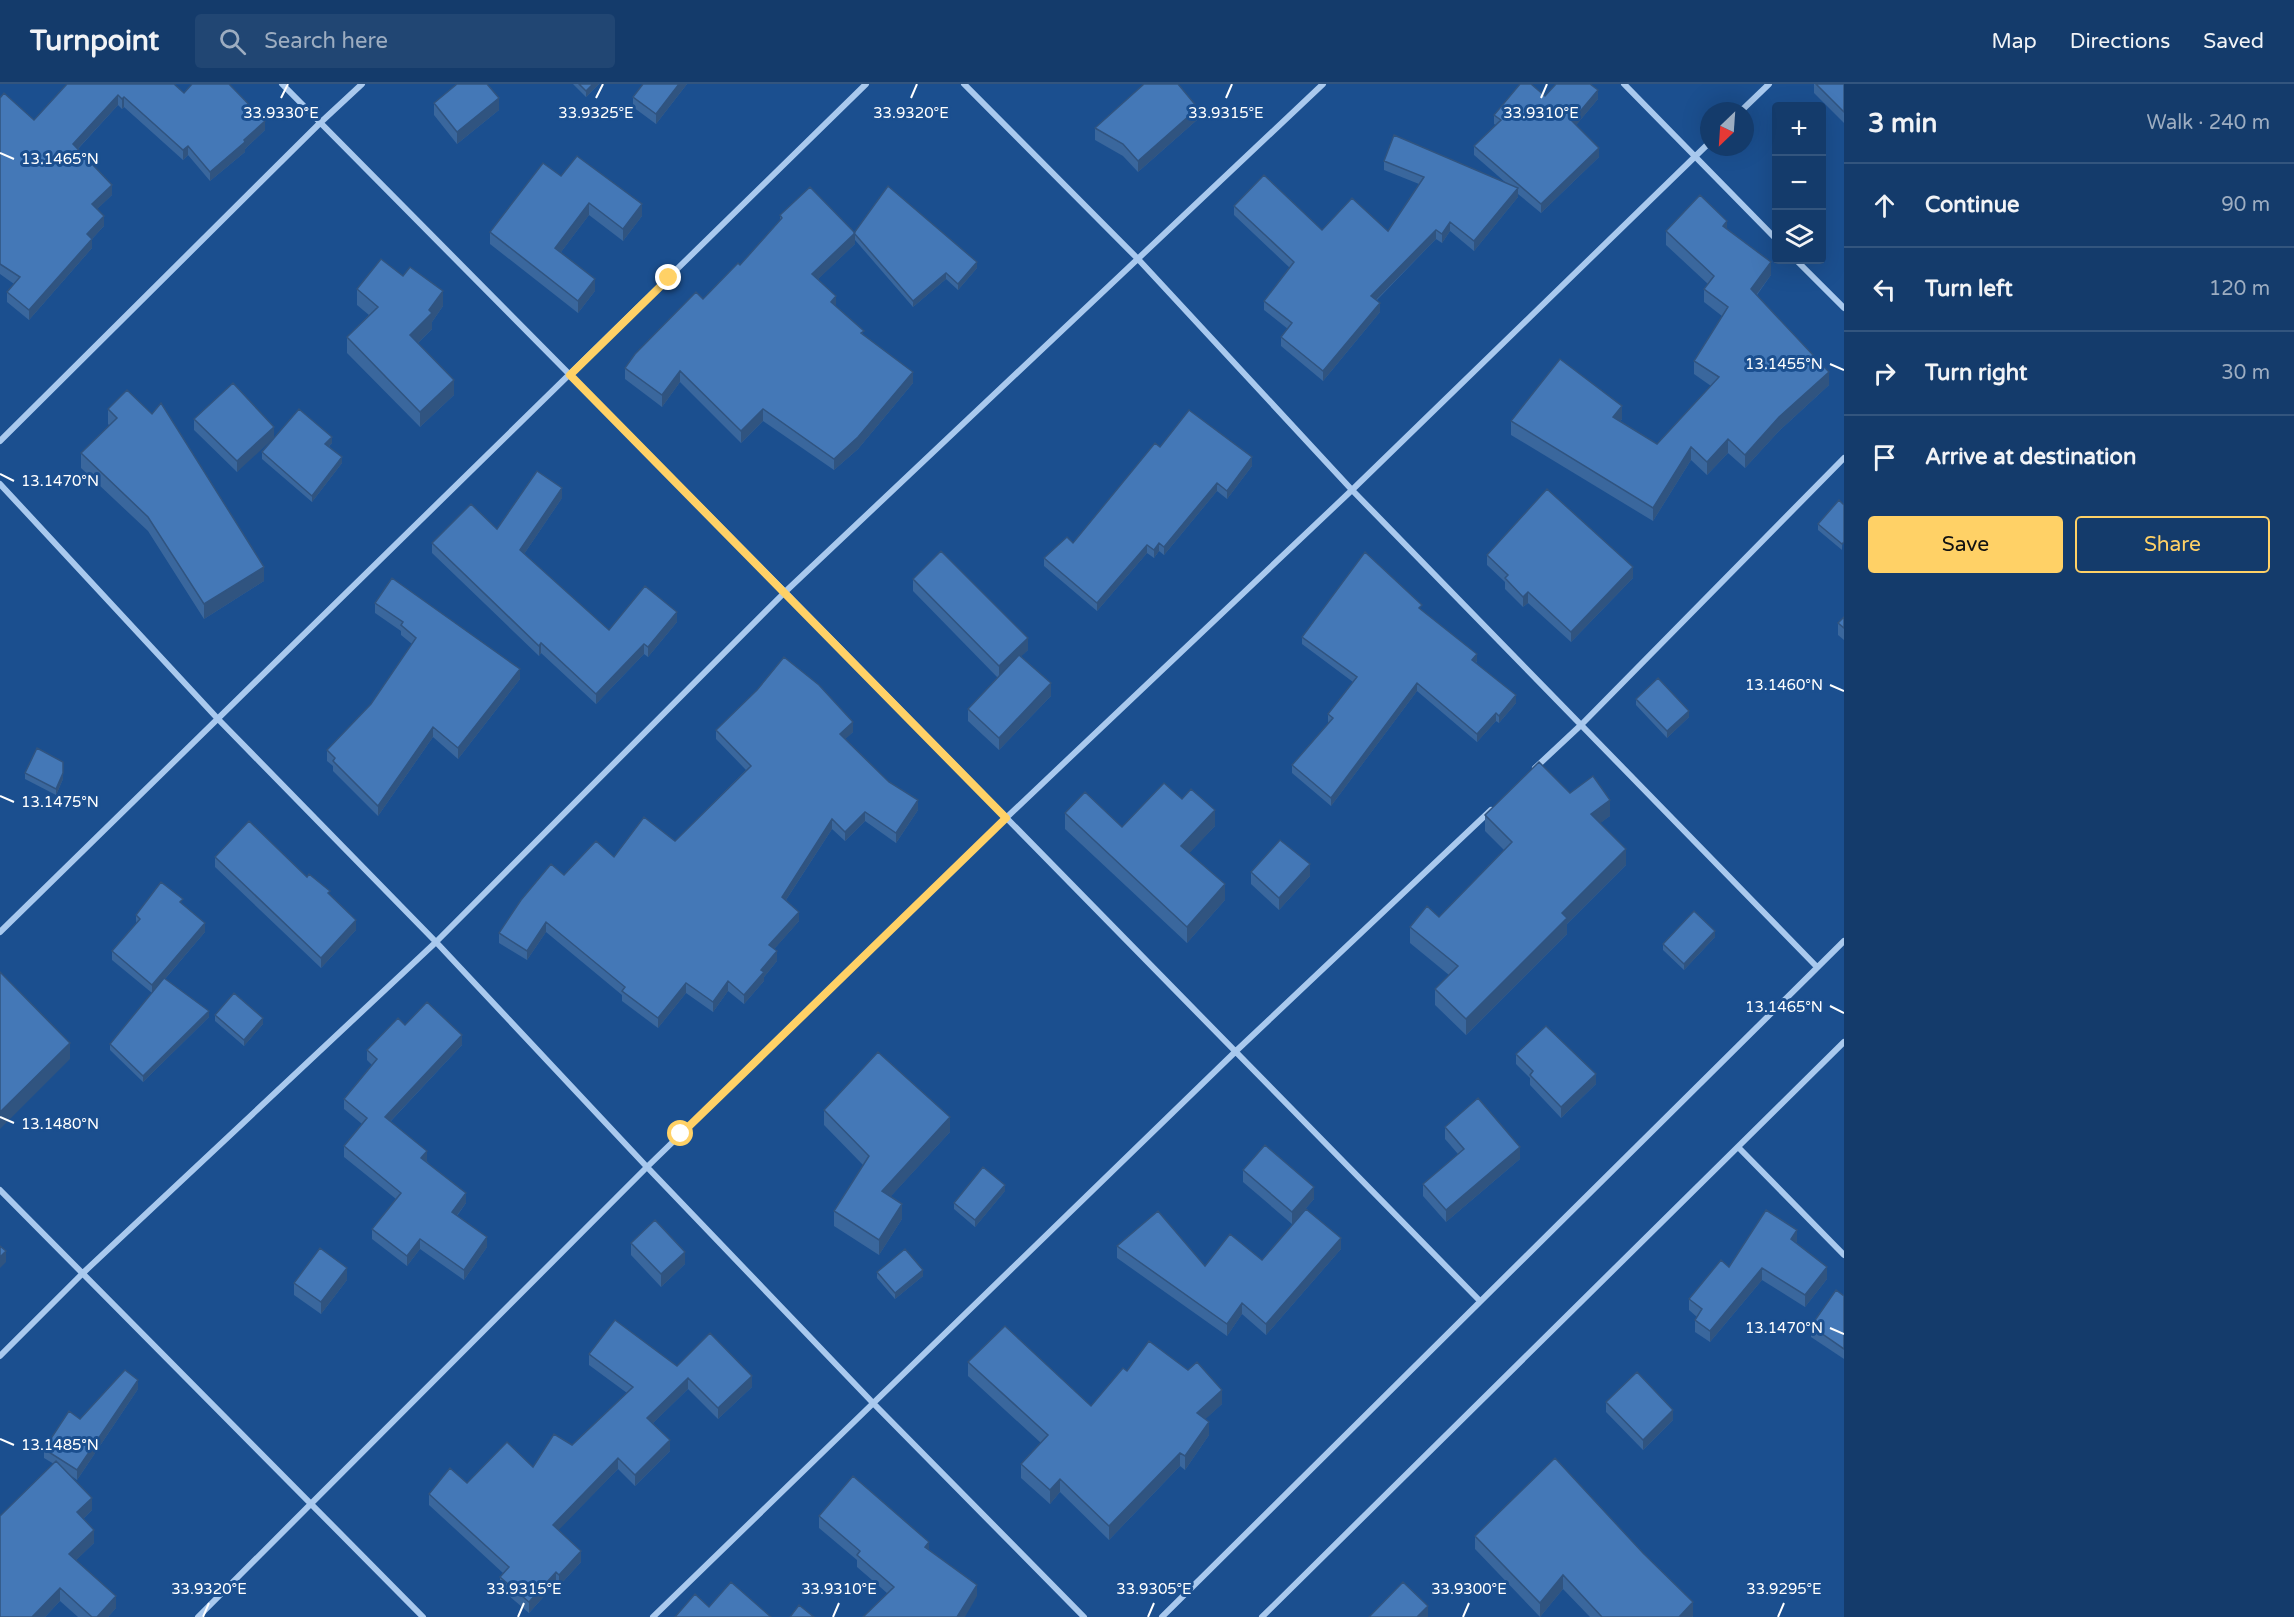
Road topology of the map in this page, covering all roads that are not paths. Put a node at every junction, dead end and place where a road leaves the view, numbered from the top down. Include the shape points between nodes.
1 (282, 84) edge
2 (362, 84) edge
3 (866, 84) edge
4 (964, 84) edge
5 (1323, 84) edge
6 (1624, 84) edge
7 (1769, 84) edge
8 (1751, 102) edge
9 (320, 123) junction
10 (1700, 151) edge
11 (1695, 156) junction
12 (1772, 235) edge
13 (1138, 259) junction
14 (1800, 264) edge
15 (1844, 308) edge
16 (570, 375) junction
17 (0, 441) edge
18 (1844, 459) edge
19 (0, 484) edge
20 (1352, 490) junction
21 (785, 592) junction
22 (218, 719) junction
23 (1581, 725) junction
24 (1529, 774) edge
25 (1495, 807) edge
26 (1006, 818) junction
27 (0, 932) edge
28 (1844, 940) edge
29 (436, 942) junction
30 (1817, 967) junction
31 (1844, 1042) edge
32 (1235, 1052) junction
33 (1739, 1148) junction
34 (647, 1167) junction
35 (0, 1190) edge
36 (1844, 1255) edge
37 (83, 1273) junction
38 (1480, 1301) junction
39 (0, 1356) edge
40 (874, 1404) junction
41 (312, 1504) junction
42 (198, 1617) edge
43 (423, 1617) edge
44 (653, 1617) edge
45 (1084, 1617) edge
46 (1162, 1617) edge
47 (1262, 1617) edge

1 - 9 street
2 - 9 street
3 - 16 street
4 - 13 street
5 - 13 street
6 - 11 street
7 - 8 street
9 - 16 street
9 - 17 street
10 - 11 street
11 - 12 street
11 - 20 street
13 - 20 street
13 - 21 street
14 - 15 street
16 - 21 street
16 - 22 street
18 - 23 street
19 - 22 street
20 - 23 street
20 - 26 street
21 - 26 street
21 - 29 street
22 - 27 street
22 - 29 street
23 - 24 street
23 - 30 street
25 - 32 street
26 - 32 street
26 - 34 street
28 - 30 street
29 - 34 street
29 - 37 street
30 - 38 street
31 - 33 street
32 - 38 street
32 - 40 street
33 - 36 street
33 - 47 street
34 - 40 street
34 - 41 street
35 - 37 street
37 - 39 street
37 - 41 street
38 - 46 street
40 - 44 street
40 - 45 street
41 - 42 street
41 - 43 street

